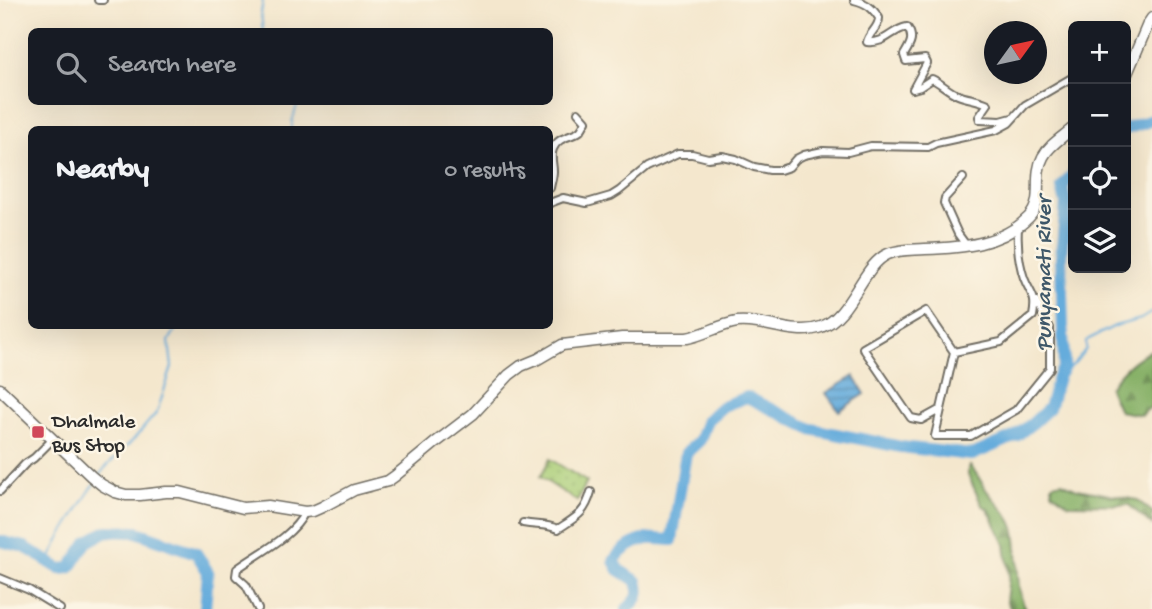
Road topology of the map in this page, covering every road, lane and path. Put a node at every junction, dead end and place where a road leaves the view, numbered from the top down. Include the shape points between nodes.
1 (854, 0) edge
2 (1152, 18) edge
3 (1138, 48) junction
4 (1131, 51) edge
5 (1131, 64) edge
6 (1068, 80) edge
7 (578, 112) dead end
8 (1014, 117) junction
9 (1068, 132) edge
10 (553, 149) edge
11 (963, 178) dead end
12 (553, 202) edge
13 (1018, 227) junction
14 (967, 247) junction
15 (1036, 301) junction
16 (954, 352) junction
17 (0, 389) edge
18 (53, 439) junction
19 (0, 491) edge
20 (591, 492) dead end
21 (305, 512) junction
22 (523, 523) dead end
23 (0, 578) edge
24 (60, 609) edge
25 (258, 609) edge

1 - 8 street via 873,8 879,18 867,42 877,43 907,27 912,33 904,59 925,59 927,63 913,89 932,79 960,96 988,104 980,120
2 - 3 main road
3 - 4 street
3 - 5 main road
6 - 8 street
7 - 10 street via 586,121 582,128
8 - 12 street via 996,130 928,147 823,151 804,155 780,170 722,156 678,155 647,168 611,196 587,203 563,198
9 - 13 main road via 1043,156 1037,176 1037,205
11 - 14 street via 944,203
13 - 14 main road
13 - 15 street via 1024,278
14 - 21 main road via 886,254 831,323 816,329 737,322 687,338 622,338 562,345 509,375 473,414 396,476
15 - 16 street via 1033,316 1001,342
15 - 16 street via 1050,328 1050,368 1016,410 971,436 935,436
16 - 16 street via 941,409 921,420 912,418 863,348 926,311
17 - 18 main road
18 - 19 street
18 - 21 main road via 102,485 125,495 180,492 243,508
20 - 22 street via 587,507 558,529
21 - 25 street via 288,533 237,569 236,576 246,584
23 - 24 street

